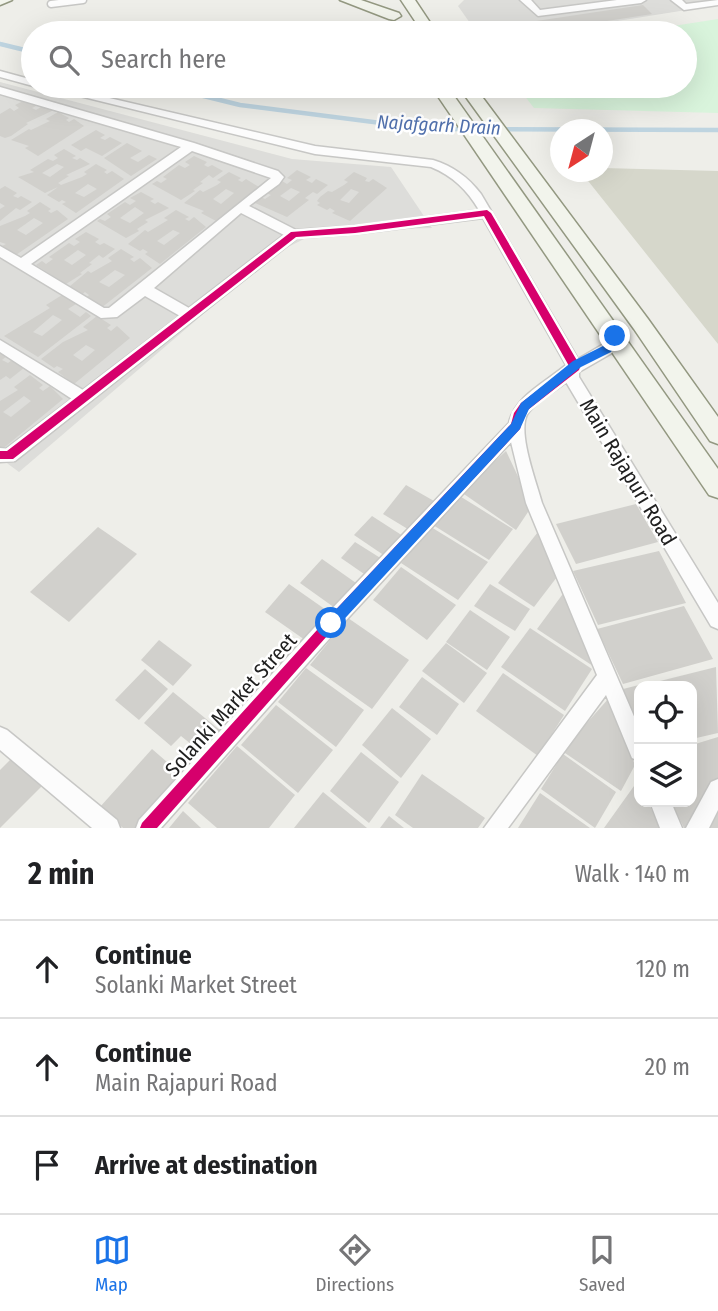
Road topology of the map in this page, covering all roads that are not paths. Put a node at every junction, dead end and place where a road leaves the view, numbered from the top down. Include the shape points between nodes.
1 (83, 0) edge
2 (347, 0) edge
3 (383, 0) edge
4 (408, 0) edge
5 (525, 0) edge
6 (641, 0) edge
7 (676, 0) edge
8 (718, 2) edge
9 (51, 5) dead end
10 (394, 16) junction
11 (397, 21) edge
12 (422, 21) edge
13 (0, 74) edge
14 (21, 80) edge
15 (0, 90) edge
16 (21, 96) edge
17 (27, 98) edge
18 (96, 98) edge
19 (447, 98) edge
20 (474, 98) edge
21 (451, 104) joint
22 (190, 146) junction
23 (489, 154) joint
24 (240, 207) junction
25 (487, 213) junction
26 (294, 234) junction
27 (0, 251) edge
28 (22, 264) junction
29 (144, 289) junction
30 (190, 315) junction
31 (615, 336) junction
32 (0, 345) edge
33 (575, 367) junction
34 (83, 398) junction
35 (516, 426) junction
36 (718, 435) edge
37 (0, 455) edge
38 (718, 488) edge
39 (718, 621) edge
40 (608, 676) junction
41 (0, 737) edge
42 (636, 744) edge
43 (718, 789) edge
44 (662, 807) edge
45 (109, 828) edge
46 (147, 828) edge
47 (495, 828) edge
48 (671, 828) edge
49 (697, 828) edge

1 - 9 lane
2 - 10 main road
3 - 10 main road
4 - 12 main road
5 - 6 street via 538,13
7 - 8 street via 684,7
10 - 11 main road
13 - 14 street
15 - 16 street
17 - 22 street
18 - 25 street via 315,150 447,168 464,179
19 - 21 main road
20 - 36 main road
21 - 23 main road
22 - 24 street via 278,177
22 - 28 street
23 - 31 main road
24 - 26 street
24 - 29 street
25 - 26 street
25 - 33 street
26 - 30 street
27 - 28 street
28 - 29 street via 107,314
29 - 30 street
30 - 34 street
31 - 33 street via 607,349
31 - 38 main road
32 - 34 street
33 - 35 street, Solanki Market Street via 525,406
33 - 39 street, Main Rajapuri Road via 571,377
34 - 37 street via 9,456
35 - 40 street via 534,503
35 - 46 street, Solanki Market Street
40 - 42 street
40 - 47 street
41 - 45 street
43 - 49 street
44 - 48 street

